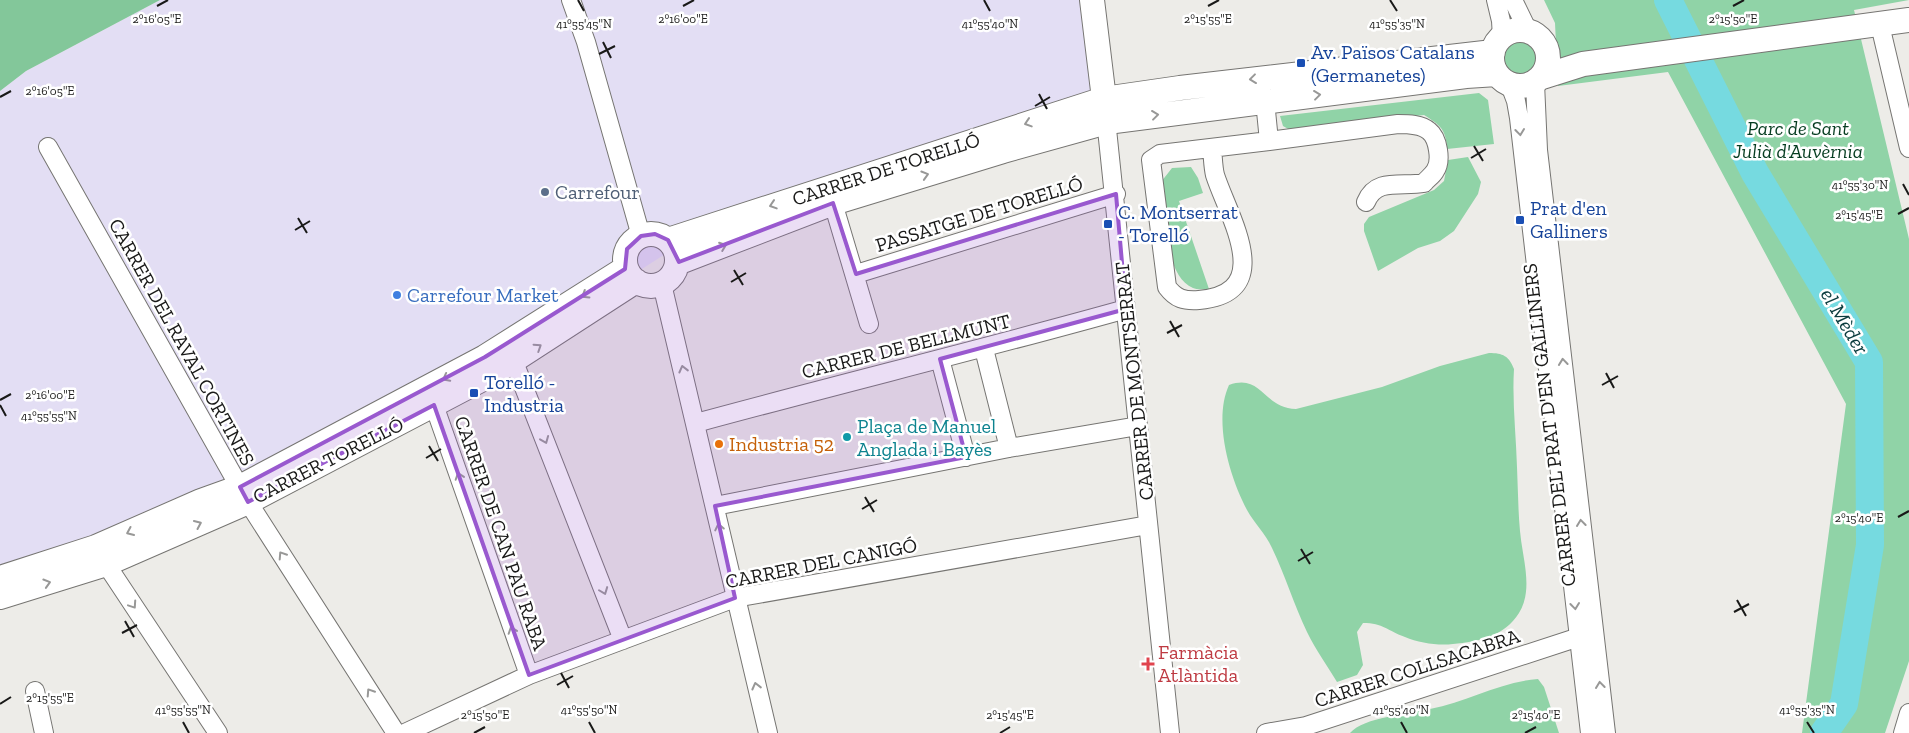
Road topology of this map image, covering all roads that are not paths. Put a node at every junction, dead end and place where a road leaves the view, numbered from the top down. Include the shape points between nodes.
1 (571, 0) edge
2 (1092, 0) edge
3 (1496, 0) edge
4 (1513, 0) edge
5 (1909, 20) edge
6 (1880, 25) junction
7 (1528, 31) junction
8 (1547, 50) junction
9 (1500, 62) junction
10 (1583, 64) junction
11 (1539, 80) junction
12 (1266, 101) junction
13 (1106, 111) junction
14 (1270, 141) junction
15 (48, 147) dead end
16 (1909, 148) edge
17 (1212, 149) junction
18 (1116, 194) junction
19 (1366, 202) dead end
20 (833, 203) junction
21 (641, 236) junction
22 (668, 240) junction
23 (677, 263) junction
24 (856, 274) junction
25 (631, 275) junction
26 (662, 284) junction
27 (1126, 309) junction
28 (869, 324) dead end
29 (984, 349) junction
30 (940, 359) junction
31 (514, 362) junction
32 (434, 405) junction
33 (696, 423) junction
34 (1138, 426) junction
35 (1009, 448) junction
36 (966, 457) junction
37 (244, 494) junction
38 (715, 506) junction
39 (1148, 525) junction
40 (106, 564) junction
41 (0, 578) edge
42 (0, 597) edge
43 (735, 598) junction
44 (1579, 637) junction
45 (623, 640) junction
46 (529, 676) junction
47 (34, 691) dead end
48 (1909, 713) edge
49 (44, 733) edge
50 (218, 733) edge
51 (396, 733) edge
52 (405, 733) edge
53 (768, 733) edge
54 (1170, 733) edge
55 (1266, 733) edge
56 (1590, 733) edge
57 (1606, 733) edge
58 (1903, 733) edge

1 - 21 street
2 - 13 street, CARRER DE MONTSERRAT
3 - 9 street, CARRER DEL PRAT D'EN GALLINERS
4 - 7 street
5 - 6 street
6 - 10 street
6 - 16 street
7 - 8 street via 1540,38
7 - 9 street via 1514,31
8 - 10 street
8 - 11 street via 1548,67
9 - 11 street via 1525,86
12 -> 9 street via 1466,76
9 -> 13 street via 1180,88
9 -> 44 street, CARRER DEL PRAT D'EN GALLINERS via 1516,101 1519,118
10 - 11 street
57 -> 11 street, CARRER DEL PRAT D'EN GALLINERS via 1538,150
13 -> 12 street
12 - 14 street
13 - 18 street, CARRER DE MONTSERRAT
20 -> 13 street, CARRER DE TORELLÓ via 1004,151
13 -> 22 street, CARRER DE TORELLÓ
14 - 17 street
14 - 19 street via 1398,124 1415,124 1429,131 1436,140 1436,170 1424,183 1380,186 1370,192
15 - 37 street, CARRER DEL RAVAL CORTINES
17 - 17 street via 1160,154 1150,164 1167,287 1184,301 1222,295 1233,288 1241,274 1241,242 1215,174
18 - 24 street, PASSATGE DE TORELLÓ
18 - 27 street, CARRER DE MONTSERRAT
23 -> 20 street, CARRER DE TORELLÓ
20 - 24 street, PASSATGE DE TORELLÓ
21 - 22 street via 655,234
21 - 25 street via 627,249
22 - 23 street via 676,250
23 - 26 street via 672,276
24 - 28 street, PASSATGE DE TORELLÓ
25 - 26 street via 648,286
31 -> 25 street, CARRER TORELLÓ
25 -> 37 street, CARRER TORELLÓ
33 -> 26 street
27 - 29 street, CARRER DE BELLMUNT
27 - 34 street, CARRER DE MONTSERRAT
29 - 30 street, CARRER DE BELLMUNT
29 - 35 street
30 - 33 street, CARRER DE BELLMUNT
30 - 36 street
31 - 32 street, CARRER TORELLÓ
31 -> 45 street
32 - 37 street, CARRER TORELLÓ
46 -> 32 street, CARRER DE CAN PAU RABA
33 - 38 street
34 - 35 street
34 - 39 street, CARRER DE MONTSERRAT
35 - 36 street
36 - 38 street
40 -> 37 street, CARRER TORELLÓ
37 -> 41 street, CARRER TORELLÓ via 201,501 96,547
51 -> 37 street, CARRER DEL RAVAL CORTINES
43 -> 38 street
39 - 43 street, CARRER DEL CANIGÓ
39 - 54 street, CARRER DE MONTSERRAT
42 -> 40 street, CARRER TORELLÓ
40 -> 50 street
43 - 45 street, CARRER DEL CANIGÓ
53 -> 43 street
44 - 55 street, CARRER COLLSACABRA via 1306,726
44 - 56 street, CARRER DEL PRAT D'EN GALLINERS
45 - 46 street, CARRER DEL CANIGÓ
46 - 52 street, CARRER DEL CANIGÓ
47 - 49 street
48 - 58 street

